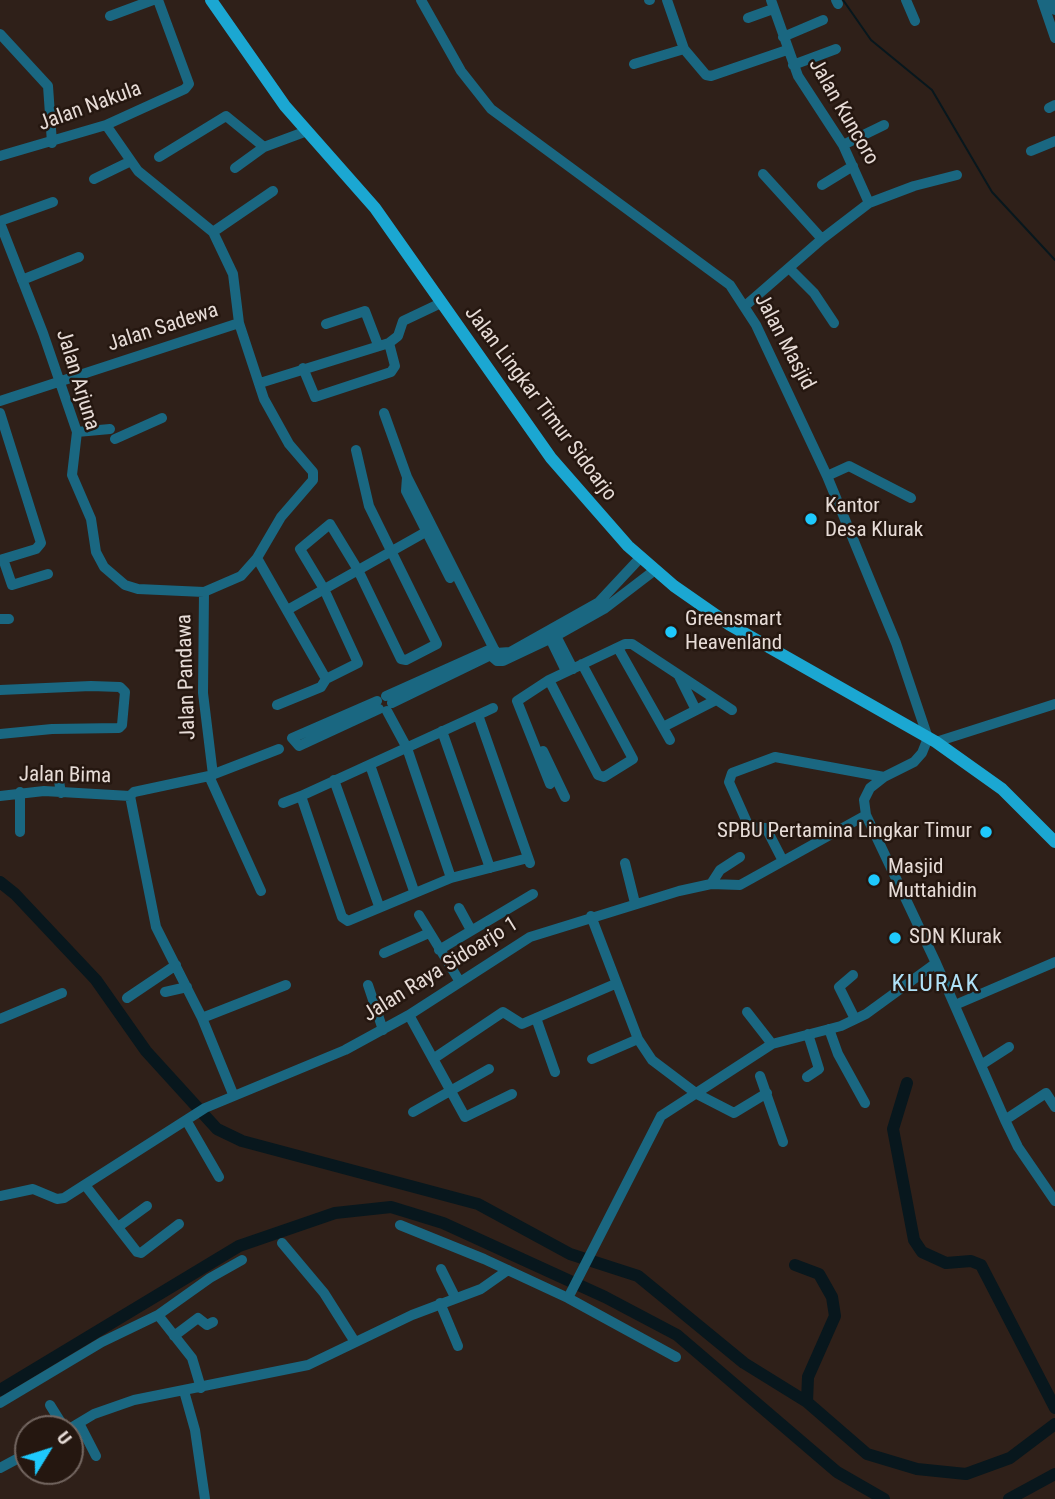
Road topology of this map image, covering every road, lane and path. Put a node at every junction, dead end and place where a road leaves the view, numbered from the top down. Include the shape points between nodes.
1 (155, 0) edge
2 (211, 0) edge
3 (421, 0) edge
4 (667, 0) edge
5 (906, 0) edge
6 (772, 4) edge
7 (1051, 9) edge
8 (110, 16) dead end
9 (748, 18) dead end
10 (823, 20) dead end
11 (915, 21) dead end
12 (0, 34) edge
13 (783, 37) junction
14 (1055, 38) edge
15 (684, 49) junction
16 (836, 49) dead end
17 (787, 50) junction
18 (634, 64) dead end
19 (793, 65) junction
20 (106, 125) junction
21 (884, 125) dead end
22 (307, 131) junction
23 (1055, 141) edge
24 (52, 143) junction
25 (843, 145) junction
26 (264, 147) junction
27 (1031, 151) dead end
28 (0, 156) edge
29 (159, 157) dead end
30 (131, 161) junction
31 (853, 166) junction
32 (235, 168) dead end
33 (763, 174) dead end
34 (957, 175) dead end
35 (94, 179) dead end
36 (822, 185) dead end
37 (273, 191) dead end
38 (53, 202) dead end
39 (869, 203) junction
40 (1, 226) edge
41 (213, 232) junction
42 (822, 239) junction
43 (79, 257) dead end
44 (790, 269) junction
45 (22, 280) junction
46 (441, 303) junction
47 (745, 306) junction
48 (239, 323) junction
49 (834, 323) dead end
50 (326, 324) dead end
51 (389, 343) junction
52 (378, 345) junction
53 (303, 368) junction
54 (60, 383) junction
55 (260, 383) junction
56 (0, 401) edge
57 (0, 413) edge
58 (384, 413) dead end
59 (162, 418) dead end
60 (110, 429) dead end
61 (77, 432) junction
62 (115, 439) dead end
63 (356, 450) dead end
64 (827, 476) junction
65 (911, 498) dead end
66 (432, 533) junction
67 (392, 553) junction
68 (641, 557) junction
69 (257, 558) junction
70 (1, 560) edge
71 (358, 570) junction
72 (655, 570) junction
73 (48, 574) dead end
74 (620, 581) junction
75 (324, 589) junction
76 (204, 592) junction
77 (629, 592) junction
78 (614, 596) junction
79 (289, 609) junction
80 (551, 634) junction
81 (618, 648) junction
82 (492, 652) junction
83 (650, 657) junction
84 (630, 666) junction
85 (574, 668) junction
86 (678, 675) junction
87 (326, 679) junction
88 (549, 680) junction
89 (0, 690) edge
90 (716, 700) junction
91 (384, 704) junction
92 (1055, 704) edge
93 (277, 705) dead end
94 (494, 708) dead end
95 (696, 710) junction
96 (732, 710) dead end
97 (478, 715) junction
98 (663, 727) junction
99 (310, 728) junction
100 (442, 731) junction
101 (0, 734) edge
102 (315, 739) junction
103 (670, 740) dead end
104 (932, 740) junction
105 (407, 748) junction
106 (279, 749) dead end
107 (370, 765) junction
108 (58, 775) dead end
109 (211, 775) junction
110 (884, 776) junction
111 (334, 780) junction
112 (554, 783) junction
113 (538, 790) dead end
114 (20, 792) junction
115 (61, 793) junction
116 (0, 796) edge
117 (131, 796) junction
118 (300, 796) junction
119 (565, 797) dead end
120 (283, 803) dead end
121 (866, 815) junction
122 (20, 832) dead end
123 (1055, 842) edge
124 (740, 857) dead end
125 (783, 861) junction
126 (625, 863) dead end
127 (490, 868) junction
128 (451, 877) junction
129 (711, 884) junction
130 (261, 891) dead end
131 (414, 891) junction
132 (533, 894) dead end
133 (635, 903) junction
134 (379, 906) junction
135 (459, 908) dead end
136 (419, 915) dead end
137 (591, 916) junction
138 (471, 930) junction
139 (429, 933) junction
140 (439, 950) junction
141 (384, 953) dead end
142 (936, 963) junction
143 (1055, 963) edge
144 (176, 965) junction
145 (853, 975) dead end
146 (460, 982) junction
147 (615, 984) junction
148 (286, 985) dead end
149 (368, 985) dead end
150 (187, 987) junction
151 (165, 992) dead end
152 (61, 993) dead end
153 (127, 998) dead end
154 (955, 1005) junction
155 (747, 1012) dead end
156 (409, 1016) junction
157 (202, 1018) junction
158 (536, 1018) junction
159 (0, 1019) edge
160 (855, 1020) junction
161 (829, 1029) junction
162 (383, 1030) junction
163 (808, 1034) junction
164 (638, 1039) junction
165 (772, 1044) junction
166 (1009, 1047) dead end
167 (433, 1059) junction
168 (592, 1059) dead end
169 (981, 1065) junction
170 (489, 1069) dead end
171 (555, 1072) dead end
172 (760, 1076) dead end
173 (807, 1077) dead end
174 (451, 1091) junction
175 (767, 1093) junction
176 (233, 1094) junction
177 (512, 1094) dead end
178 (697, 1094) junction
179 (865, 1103) dead end
180 (1055, 1107) edge
181 (413, 1112) dead end
182 (190, 1117) junction
183 (1004, 1120) junction
184 (783, 1142) dead end
185 (219, 1177) dead end
186 (85, 1185) junction
187 (0, 1196) edge
188 (1055, 1200) edge
189 (147, 1206) dead end
190 (178, 1224) dead end
191 (400, 1225) dead end
192 (118, 1227) junction
193 (282, 1243) dead end
194 (242, 1260) dead end
195 (441, 1269) dead end
196 (508, 1270) junction
197 (569, 1296) junction
198 (455, 1297) junction
199 (440, 1303) junction
200 (158, 1315) junction
201 (213, 1322) dead end
202 (174, 1336) junction
203 (355, 1342) junction
204 (458, 1346) dead end
205 (676, 1357) dead end
206 (201, 1388) junction
207 (184, 1391) junction
208 (0, 1403) edge
209 (50, 1405) dead end
210 (57, 1415) edge
211 (84, 1420) edge
212 (84, 1433) edge
213 (96, 1456) dead end
214 (205, 1499) edge

1 - 8 street
1 - 20 street, Jalan Nakula via 188,84 181,93
2 - 22 main road, Jalan Lingkar Timur Sidoarjo
3 - 47 street, Jalan Masjid via 461,72 491,109 725,281
4 - 15 street
5 - 11 street
6 - 9 street
6 - 13 street, Jalan Kuncoro
7 - 14 street
10 - 13 street
12 - 24 street via 47,86
13 - 17 street, Jalan Kuncoro
15 - 17 street via 700,71 711,76
15 - 18 street
16 - 19 street
17 - 19 street, Jalan Kuncoro
19 - 25 street, Jalan Kuncoro
20 - 24 street, Jalan Nakula
20 - 30 street, Jalan Pandawa
21 - 25 street
22 - 26 street
22 - 46 main road, Jalan Lingkar Timur Sidoarjo via 375,208
23 - 27 street
24 - 28 street, Jalan Nakula
25 - 31 street, Jalan Kuncoro
26 - 29 street via 226,116
26 - 32 street
30 - 35 street
30 - 41 street, Jalan Pandawa
31 - 36 street
31 - 39 street, Jalan Kuncoro
33 - 42 street
34 - 39 street
37 - 41 street
38 - 40 street
39 - 42 street
40 - 45 street, Jalan Arjuna
41 - 48 street, Jalan Pandawa via 233,274
42 - 44 street
43 - 45 street
44 - 47 street
44 - 49 street
45 - 54 street, Jalan Arjuna
46 - 51 street via 402,321 398,336
46 - 68 main road, Jalan Lingkar Timur Sidoarjo via 551,458 593,510
47 - 64 street, Jalan Masjid
48 - 54 street, Jalan Sadewa
48 - 55 street, Jalan Pandawa
50 - 52 street via 365,311
51 - 52 street
51 - 53 street via 395,366 391,372 315,397
52 - 53 street
53 - 55 street
54 - 56 street, Jalan Sadewa
54 - 61 street, Jalan Arjuna
55 - 69 street, Jalan Pandawa via 271,414 313,477
57 - 70 street via 41,543 36,549
58 - 66 street via 407,477 405,488
59 - 62 street
60 - 61 street
61 - 76 street, Jalan Arjuna via 72,475 104,567 131,588
63 - 67 street via 366,500
64 - 65 street via 849,466
64 - 104 street, Jalan Masjid
66 - 67 street
66 - 82 street
67 - 71 street
67 - 71 street via 438,641 406,660 401,659
68 - 72 main road, Jalan Lingkar Timur Sidoarjo
68 - 74 street
69 - 76 street, Jalan Pandawa via 233,582
69 - 79 street
70 - 73 street via 12,585
71 - 75 street
71 - 75 street via 329,524 300,548
72 - 77 street
72 - 104 main road, Jalan Lingkar Timur Sidoarjo via 778,655
74 - 77 street
74 - 78 street
75 - 79 street
75 - 87 street via 358,662
76 - 109 street, Jalan Pandawa via 202,693
77 - 78 street
78 - 80 street
79 - 87 street
80 - 82 street via 503,661
80 - 85 street
81 - 83 street via 630,644
81 - 84 street
81 - 85 street
82 - 91 street
83 - 84 street
83 - 86 street
84 - 98 street
85 - 88 street
85 - 88 street via 633,759 604,777 598,775
86 - 90 street
86 - 95 street
87 - 93 street via 321,687
88 - 112 street via 517,701
89 - 101 street via 91,686 120,687 125,692 119,728
90 - 95 street
90 - 96 street
91 - 99 street
91 - 102 street
91 - 105 street
92 - 104 street
94 - 97 street
95 - 98 street
97 - 100 street
97 - 127 street via 529,860
98 - 103 street
99 - 102 street
99 - 102 street via 293,735 292,740 299,746
100 - 105 street
100 - 127 street
104 - 110 street via 914,762
104 - 123 main road, Jalan Lingkar Timur Sidoarjo via 1002,789
105 - 107 street
105 - 128 street
106 - 109 street
107 - 111 street
107 - 131 street
108 - 115 street
109 - 117 street
109 - 130 street, Jalan Pandawa
110 - 121 street via 867,792
110 - 125 street via 775,757 732,773 729,782 749,827 766,828
111 - 118 street
111 - 134 street
112 - 113 street
112 - 119 street
114 - 115 street, Jalan Bima
114 - 116 street, Jalan Bima
114 - 122 street
115 - 117 street, Jalan Bima
117 - 144 street via 153,916
118 - 120 street
118 - 134 street via 343,919 348,921
121 - 125 street, Jalan Raya Sidoarjo 1
121 - 142 street
124 - 129 street via 719,870
125 - 129 street, Jalan Raya Sidoarjo 1 via 740,885
126 - 133 street
127 - 128 street
128 - 131 street
129 - 133 street, Jalan Raya Sidoarjo 1
131 - 134 street
132 - 138 street
133 - 137 street, Jalan Raya Sidoarjo 1
135 - 138 street
136 - 139 street
137 - 146 street, Jalan Raya Sidoarjo 1 via 530,937
137 - 147 street
138 - 140 street
139 - 140 street
139 - 141 street
140 - 146 street
142 - 154 street
142 - 160 street
143 - 154 street
144 - 150 street
144 - 153 street
145 - 160 street via 839,986
146 - 156 street, Jalan Raya Sidoarjo 1
147 - 158 street
147 - 164 street
148 - 157 street
149 - 162 street
150 - 151 street
150 - 157 street
152 - 159 street
154 - 169 street
155 - 165 street
156 - 162 street, Jalan Raya Sidoarjo 1
156 - 167 street
157 - 176 street
158 - 167 street via 519,1025 503,1012
158 - 171 street
160 - 161 street
161 - 163 street
161 - 179 street via 841,1062
162 - 176 street, Jalan Raya Sidoarjo 1
163 - 165 street
163 - 173 street via 819,1070
164 - 168 street
164 - 178 street via 652,1060
165 - 178 street
166 - 169 street
167 - 174 street
169 - 183 street
170 - 174 street
172 - 175 street
174 - 177 street via 468,1118
174 - 181 street
175 - 178 street via 736,1113
175 - 184 street
176 - 182 street, Jalan Raya Sidoarjo 1
178 - 197 street via 658,1119
180 - 183 street via 1046,1093
182 - 185 street
182 - 186 street, Jalan Raya Sidoarjo 1
183 - 188 street
186 - 187 street, Jalan Raya Sidoarjo 1 via 59,1199 33,1189
186 - 192 street
189 - 192 street
190 - 192 street via 141,1253
191 - 196 street
193 - 203 street via 324,1293
194 - 200 street
195 - 198 street
196 - 197 street
196 - 198 street via 481,1289
197 - 205 street
198 - 199 street
199 - 203 street
199 - 204 street
200 - 202 street
200 - 208 street via 102,1342
201 - 202 street via 207,1325 198,1318
202 - 206 street via 192,1358
203 - 206 street via 308,1364
206 - 207 street
207 - 211 street via 134,1399
207 - 214 street
209 - 210 street
212 - 213 street

